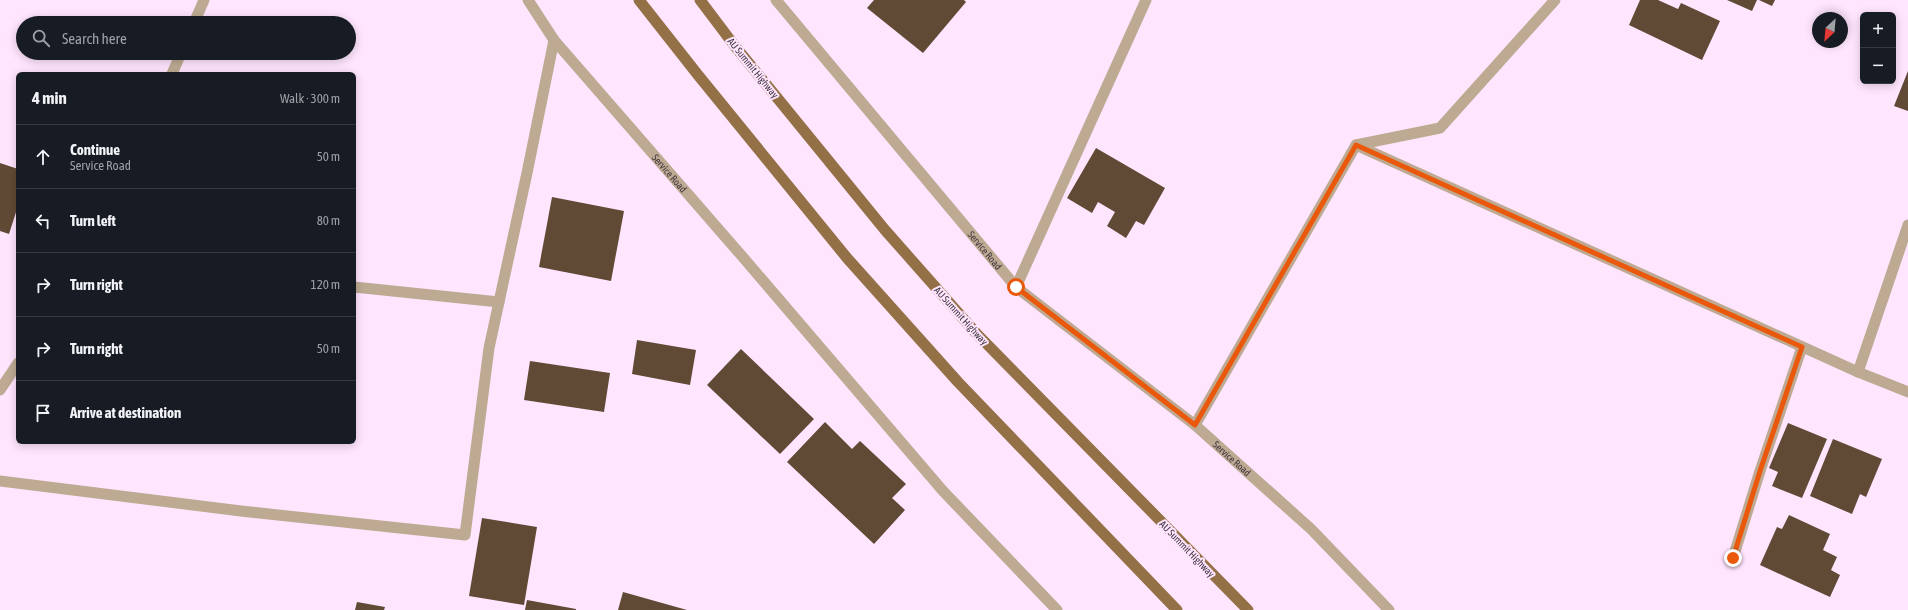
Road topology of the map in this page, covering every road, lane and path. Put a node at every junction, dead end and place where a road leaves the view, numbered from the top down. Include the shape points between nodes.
1 (204, 0) edge
2 (528, 0) edge
3 (639, 0) edge
4 (700, 0) edge
5 (776, 0) edge
6 (1146, 0) edge
7 (1555, 0) edge
8 (197, 16) edge
9 (554, 40) junction
10 (178, 60) edge
11 (173, 72) edge
12 (1356, 145) junction
13 (1908, 225) edge
14 (356, 287) edge
15 (1016, 287) junction
16 (499, 302) junction
17 (1802, 347) junction
18 (16, 366) edge
19 (1858, 372) junction
20 (0, 390) edge
21 (1908, 392) edge
22 (1195, 425) junction
23 (0, 480) edge
24 (1733, 558) dead end
25 (1057, 610) edge
26 (1177, 610) edge
27 (1248, 610) edge
28 (1389, 610) edge

1 - 8 street
2 - 9 street, Service Road
3 - 26 main road via 847,258 958,382
4 - 27 main road, AU Summit Highway via 885,230 976,333
5 - 15 street, Service Road
6 - 15 street
7 - 12 street via 1440,128
9 - 16 street
9 - 25 street, Service Road via 943,491
10 - 11 street
12 - 17 street
12 - 22 street
13 - 19 street
14 - 16 street
15 - 22 street, Service Road
16 - 23 street via 489,348 466,535 241,511
17 - 19 street
17 - 24 street
18 - 20 street
19 - 21 street
22 - 28 street, Service Road via 1311,529

